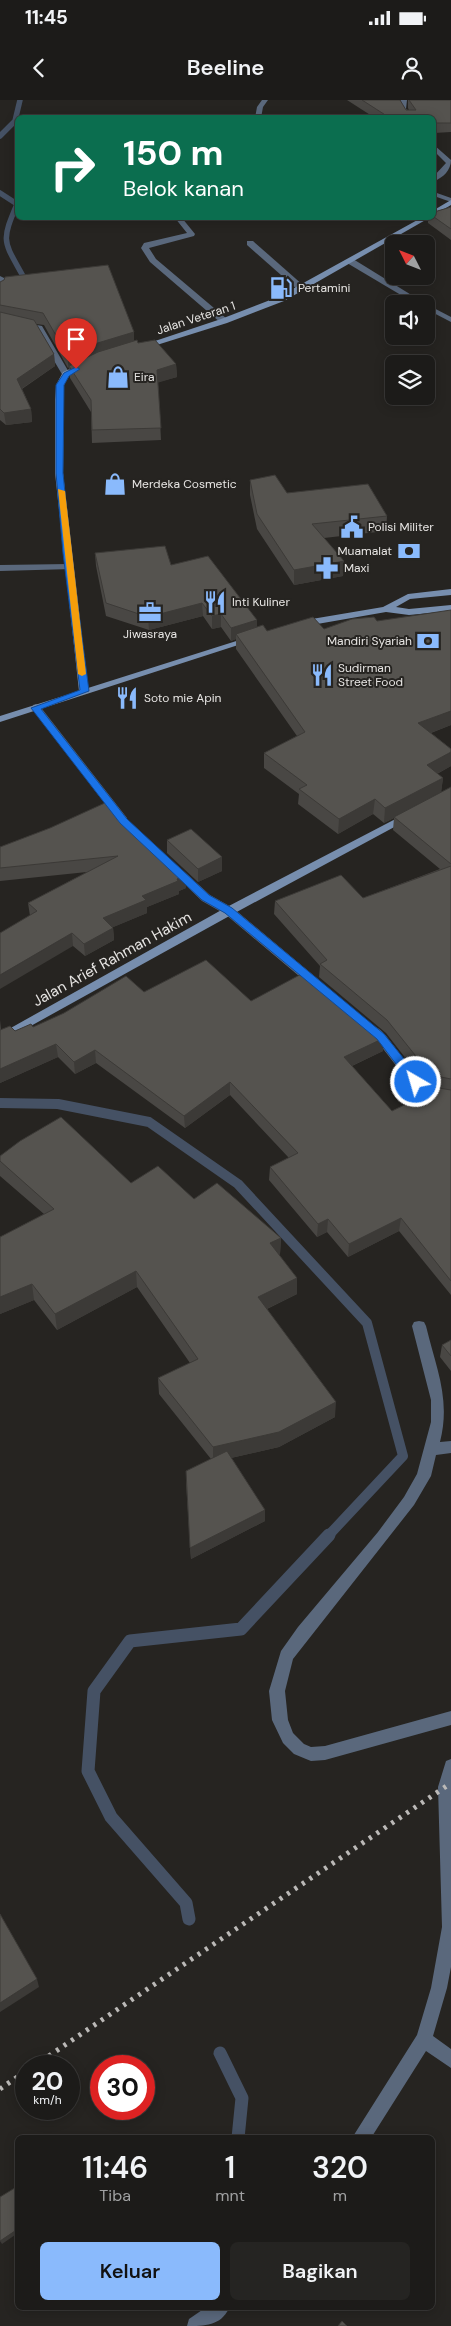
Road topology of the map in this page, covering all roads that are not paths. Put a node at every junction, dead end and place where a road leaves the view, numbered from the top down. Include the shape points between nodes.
1 (265, 100) edge
2 (404, 100) edge
3 (259, 115) edge
4 (408, 115) edge
5 (436, 149) edge
6 (436, 178) edge
7 (436, 195) edge
8 (451, 201) edge
9 (436, 212) edge
10 (180, 220) edge
11 (422, 220) edge
12 (250, 243) dead end
13 (350, 261) junction
14 (0, 278) edge
15 (301, 288) junction
16 (0, 290) edge
17 (407, 295) edge
18 (435, 311) edge
19 (0, 320) edge
20 (451, 320) edge
21 (224, 321) junction
22 (129, 351) edge
23 (95, 361) edge
24 (66, 374) junction
25 (69, 567) junction
26 (0, 568) edge
27 (451, 592) edge
28 (451, 608) edge
29 (386, 609) junction
30 (293, 626) edge
31 (264, 635) edge
32 (84, 691) junction
33 (36, 708) junction
34 (0, 719) edge
35 (417, 811) edge
36 (130, 827) edge
37 (164, 859) edge
38 (229, 911) junction
39 (328, 993) edge
40 (366, 1024) edge
41 (0, 1039) edge
42 (451, 1098) edge
43 (419, 1326) dead end
44 (451, 1447) edge
45 (432, 1449) junction
46 (451, 1718) edge
47 (451, 1766) edge
48 (424, 2039) junction
49 (450, 2057) edge
50 (363, 2135) edge
51 (217, 2310) edge
52 (196, 2326) edge

1 - 3 street
2 - 4 street via 403,109
5 - 6 street via 450,163
7 - 8 street
8 - 9 street
10 - 21 street via 191,234 144,248 153,260
11 - 13 street, Jalan Veteran 1
12 - 15 street
13 - 15 street, Jalan Veteran 1
13 - 17 street
14 - 16 street
15 - 21 street, Jalan Veteran 1
18 - 20 street
19 - 24 street via 39,328
21 - 22 street, Jalan Veteran 1
23 - 24 street
24 - 25 street via 60,385 59,473
25 - 26 street
25 - 32 street
27 - 29 street via 408,597
28 - 29 street via 409,612
29 - 30 street
31 - 32 street
32 - 33 street
33 - 34 street
33 - 36 street
35 - 38 street, Jalan Arief Rahman Hakim
37 - 38 street via 206,898
38 - 39 street
38 - 41 street, Jalan Arief Rahman Hakim
40 - 42 street via 381,1037 416,1082 431,1094
43 - 45 street via 438,1400 438,1422
44 - 45 street
45 - 46 street via 424,1476 409,1502 286,1656 277,1690 280,1720 288,1738 299,1749 311,1754 325,1753
47 - 48 street via 446,1787 450,1927 439,1988
48 - 49 street
48 - 50 street
51 - 52 street

